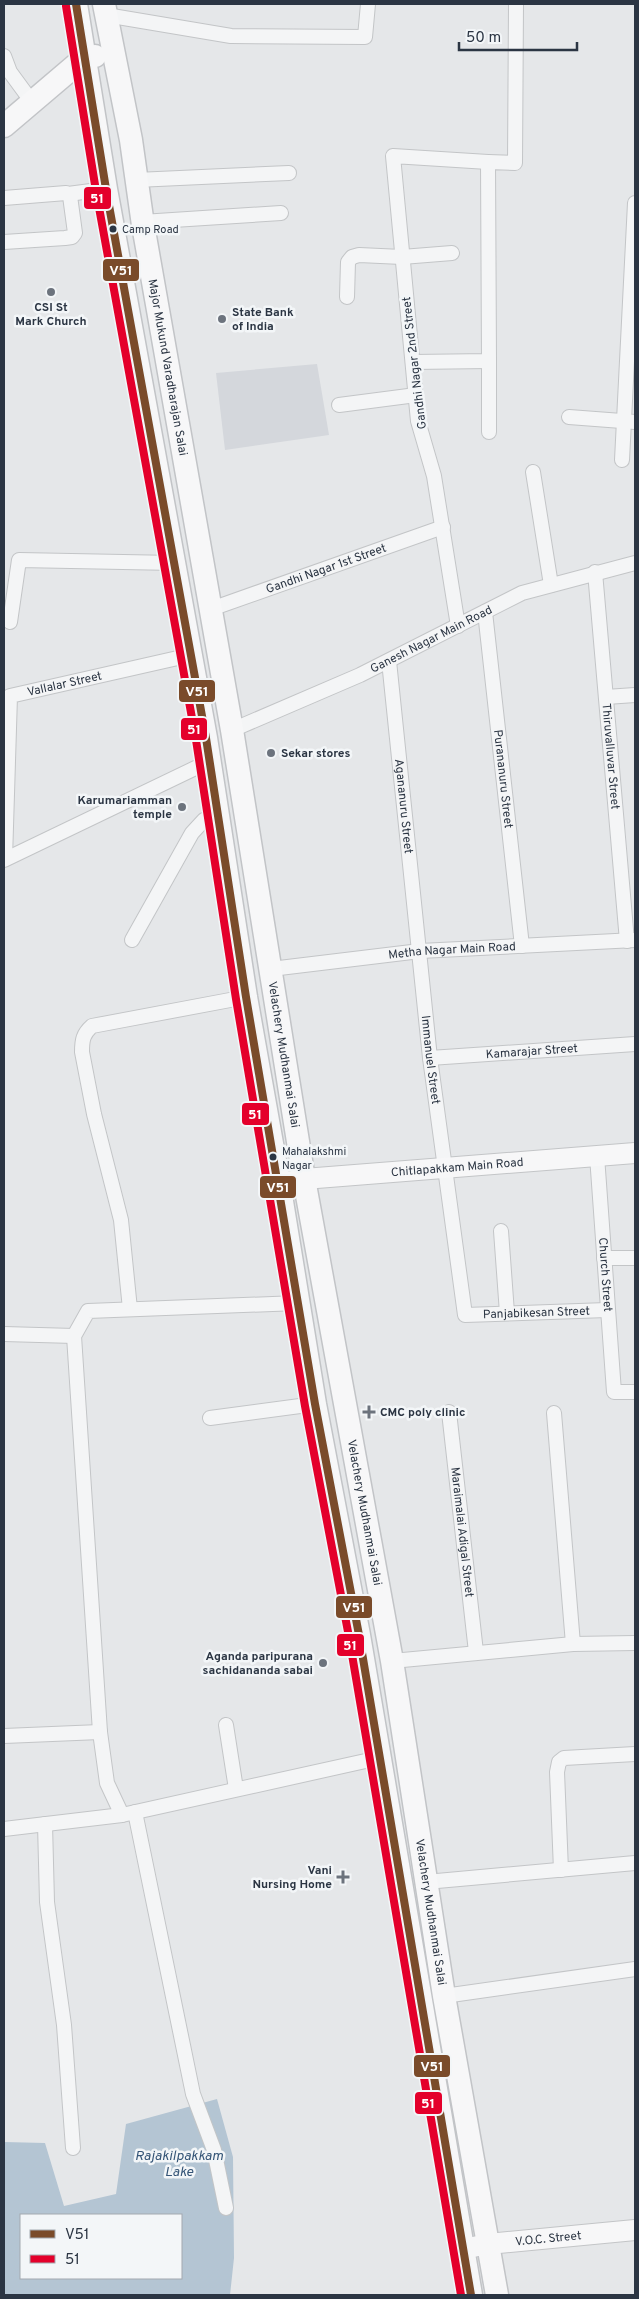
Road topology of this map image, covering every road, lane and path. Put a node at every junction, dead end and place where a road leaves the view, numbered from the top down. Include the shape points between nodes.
1 (76, 4) edge
2 (368, 4) edge
3 (516, 4) edge
4 (105, 9) edge
5 (113, 52) junction
6 (4, 56) edge
7 (84, 58) junction
8 (32, 102) junction
9 (4, 126) edge
10 (488, 162) junction
11 (289, 173) dead end
12 (136, 180) junction
13 (106, 189) junction
14 (68, 194) junction
15 (4, 198) edge
16 (635, 203) edge
17 (281, 213) dead end
18 (142, 222) junction
19 (4, 242) edge
20 (452, 253) dead end
21 (402, 257) junction
22 (348, 297) dead end
23 (489, 361) junction
24 (412, 362) junction
25 (416, 395) junction
26 (339, 405) dead end
27 (569, 417) dead end
28 (630, 422) edge
29 (489, 432) dead end
30 (622, 460) dead end
31 (533, 472) dead end
32 (443, 527) junction
33 (175, 562) junction
34 (635, 563) edge
35 (595, 572) junction
36 (552, 585) junction
37 (211, 609) junction
38 (485, 612) junction
39 (10, 622) dead end
40 (458, 626) junction
41 (192, 654) junction
42 (389, 661) junction
43 (635, 695) edge
44 (606, 697) junction
45 (232, 730) junction
46 (210, 761) junction
47 (218, 813) junction
48 (5, 860) edge
49 (132, 940) dead end
50 (631, 941) edge
51 (522, 946) junction
52 (420, 951) junction
53 (271, 969) junction
54 (246, 997) junction
55 (635, 1044) edge
56 (430, 1058) junction
57 (635, 1153) edge
58 (597, 1156) junction
59 (444, 1168) junction
60 (304, 1179) junction
61 (279, 1183) junction
62 (501, 1231) dead end
63 (604, 1258) junction
64 (635, 1258) edge
65 (298, 1303) junction
66 (130, 1309) junction
67 (607, 1310) junction
68 (507, 1313) junction
69 (465, 1315) joint
70 (4, 1334) edge
71 (74, 1336) junction
72 (635, 1392) edge
73 (315, 1404) junction
74 (449, 1412) dead end
75 (554, 1413) dead end
76 (210, 1418) dead end
77 (635, 1643) edge
78 (573, 1644) junction
79 (476, 1652) junction
80 (392, 1662) junction
81 (226, 1725) dead end
82 (100, 1732) junction
83 (4, 1736) edge
84 (635, 1754) edge
85 (379, 1758) junction
86 (236, 1789) junction
87 (129, 1813) junction
88 (45, 1824) junction
89 (4, 1829) edge
90 (635, 1863) edge
91 (561, 1870) junction
92 (426, 1882) junction
93 (635, 1969) edge
94 (444, 1996) junction
95 (72, 2148) dead end
96 (226, 2208) dead end
97 (635, 2230) edge
98 (488, 2244) junction
99 (463, 2249) junction
100 (496, 2292) edge
101 (468, 2294) edge

1 - 7 main road
2 - 4 street via 365,37 231,36
3 - 10 street via 515,163
4 - 5 main road, Major Mukund Varadharajan Salai
5 - 7 main road
5 - 12 main road, Major Mukund Varadharajan Salai
6 - 8 street via 10,72
7 - 8 main road
7 - 13 main road
8 - 9 main road
10 - 21 street, Gandhi Nagar 2nd Street via 392,156
10 - 23 street
11 - 12 street
12 - 18 main road, Major Mukund Varadharajan Salai
13 - 14 street
13 - 33 main road
14 - 15 street
14 - 19 street via 74,236
16 - 28 street
17 - 18 street
18 - 37 main road, Major Mukund Varadharajan Salai
20 - 21 street
21 - 22 street via 359,255 349,259
21 - 24 street, Gandhi Nagar 2nd Street
23 - 24 street
23 - 29 street
24 - 25 street, Gandhi Nagar 2nd Street
25 - 26 street
25 - 32 street, Gandhi Nagar 2nd Street via 418,421 434,476
27 - 28 street
28 - 30 street
31 - 36 street
32 - 37 street, Gandhi Nagar 1st Street
32 - 40 street, Gandhi Nagar 2nd Street
33 - 39 street via 18,560
33 - 41 main road
34 - 35 street, Ganesh Nagar Main Road
35 - 36 street, Ganesh Nagar Main Road
35 - 44 street, Thiruvalluvar Street
36 - 38 street, Ganesh Nagar Main Road via 522,593
37 - 45 main road, Major Mukund Varadharajan Salai
38 - 40 street, Ganesh Nagar Main Road
38 - 51 street, Purananuru Street
40 - 42 street, Ganesh Nagar Main Road
41 - 46 main road
41 - 48 street, Vallalar Street via 10,696
42 - 45 street, Ganesh Nagar Main Road
42 - 52 street, Agananuru Street
43 - 44 street
44 - 50 street, Thiruvalluvar Street
45 - 53 main road, Velachery Mudhanmai Salai
46 - 47 main road
46 - 48 street
47 - 49 street via 204,820 192,833
47 - 54 main road
50 - 51 street, Metha Nagar Main Road
51 - 52 street, Metha Nagar Main Road
52 - 53 street, Metha Nagar Main Road
52 - 56 street, Immanuel Street
53 - 60 main road, Velachery Mudhanmai Salai
54 - 61 main road, Velachery Mudhanmai Salai
54 - 66 street via 92,1026 84,1032 82,1052 92,1106 121,1220
55 - 56 street, Kamarajar Street
56 - 59 street, Immanuel Street
57 - 58 street, Chitlapakkam Main Road
58 - 59 street, Chitlapakkam Main Road
58 - 63 street, Church Street
59 - 60 street, Chitlapakkam Main Road
59 - 69 street, Immanuel Street
60 - 61 street, Chitlapakkam Main Road
60 - 80 main road, Velachery Mudhanmai Salai
61 - 65 main road, Velachery Mudhanmai Salai
62 - 68 street
63 - 64 street
63 - 67 street, Church Street
65 - 66 street
65 - 73 main road, Velachery Mudhanmai Salai
66 - 71 street via 88,1311
67 - 68 street, Panjabikesan Street
67 - 72 street, Church Street via 614,1392
68 - 69 street, Panjabikesan Street
70 - 71 street
71 - 82 street
73 - 76 street
73 - 85 main road, Velachery Mudhanmai Salai
74 - 79 street, Maraimalai Adigal Street
75 - 78 street
77 - 78 street
78 - 79 street
79 - 80 street
80 - 92 main road, Velachery Mudhanmai Salai
81 - 86 street
82 - 83 street
82 - 87 street via 107,1783
84 - 91 street via 564,1758 559,1762
85 - 86 street
85 - 99 main road, Velachery Mudhanmai Salai
86 - 87 street
87 - 88 street
87 - 96 street via 193,2094 214,2150
88 - 89 street
88 - 95 street via 47,1902 64,2026
90 - 91 street
91 - 92 street
92 - 94 main road, Velachery Mudhanmai Salai
93 - 94 street
94 - 98 main road, Velachery Mudhanmai Salai
97 - 98 street, V.O.C. Street
98 - 99 street, V.O.C. Street
98 - 100 main road, Velachery Mudhanmai Salai
99 - 101 main road, Velachery Mudhanmai Salai
100 - 101 street

